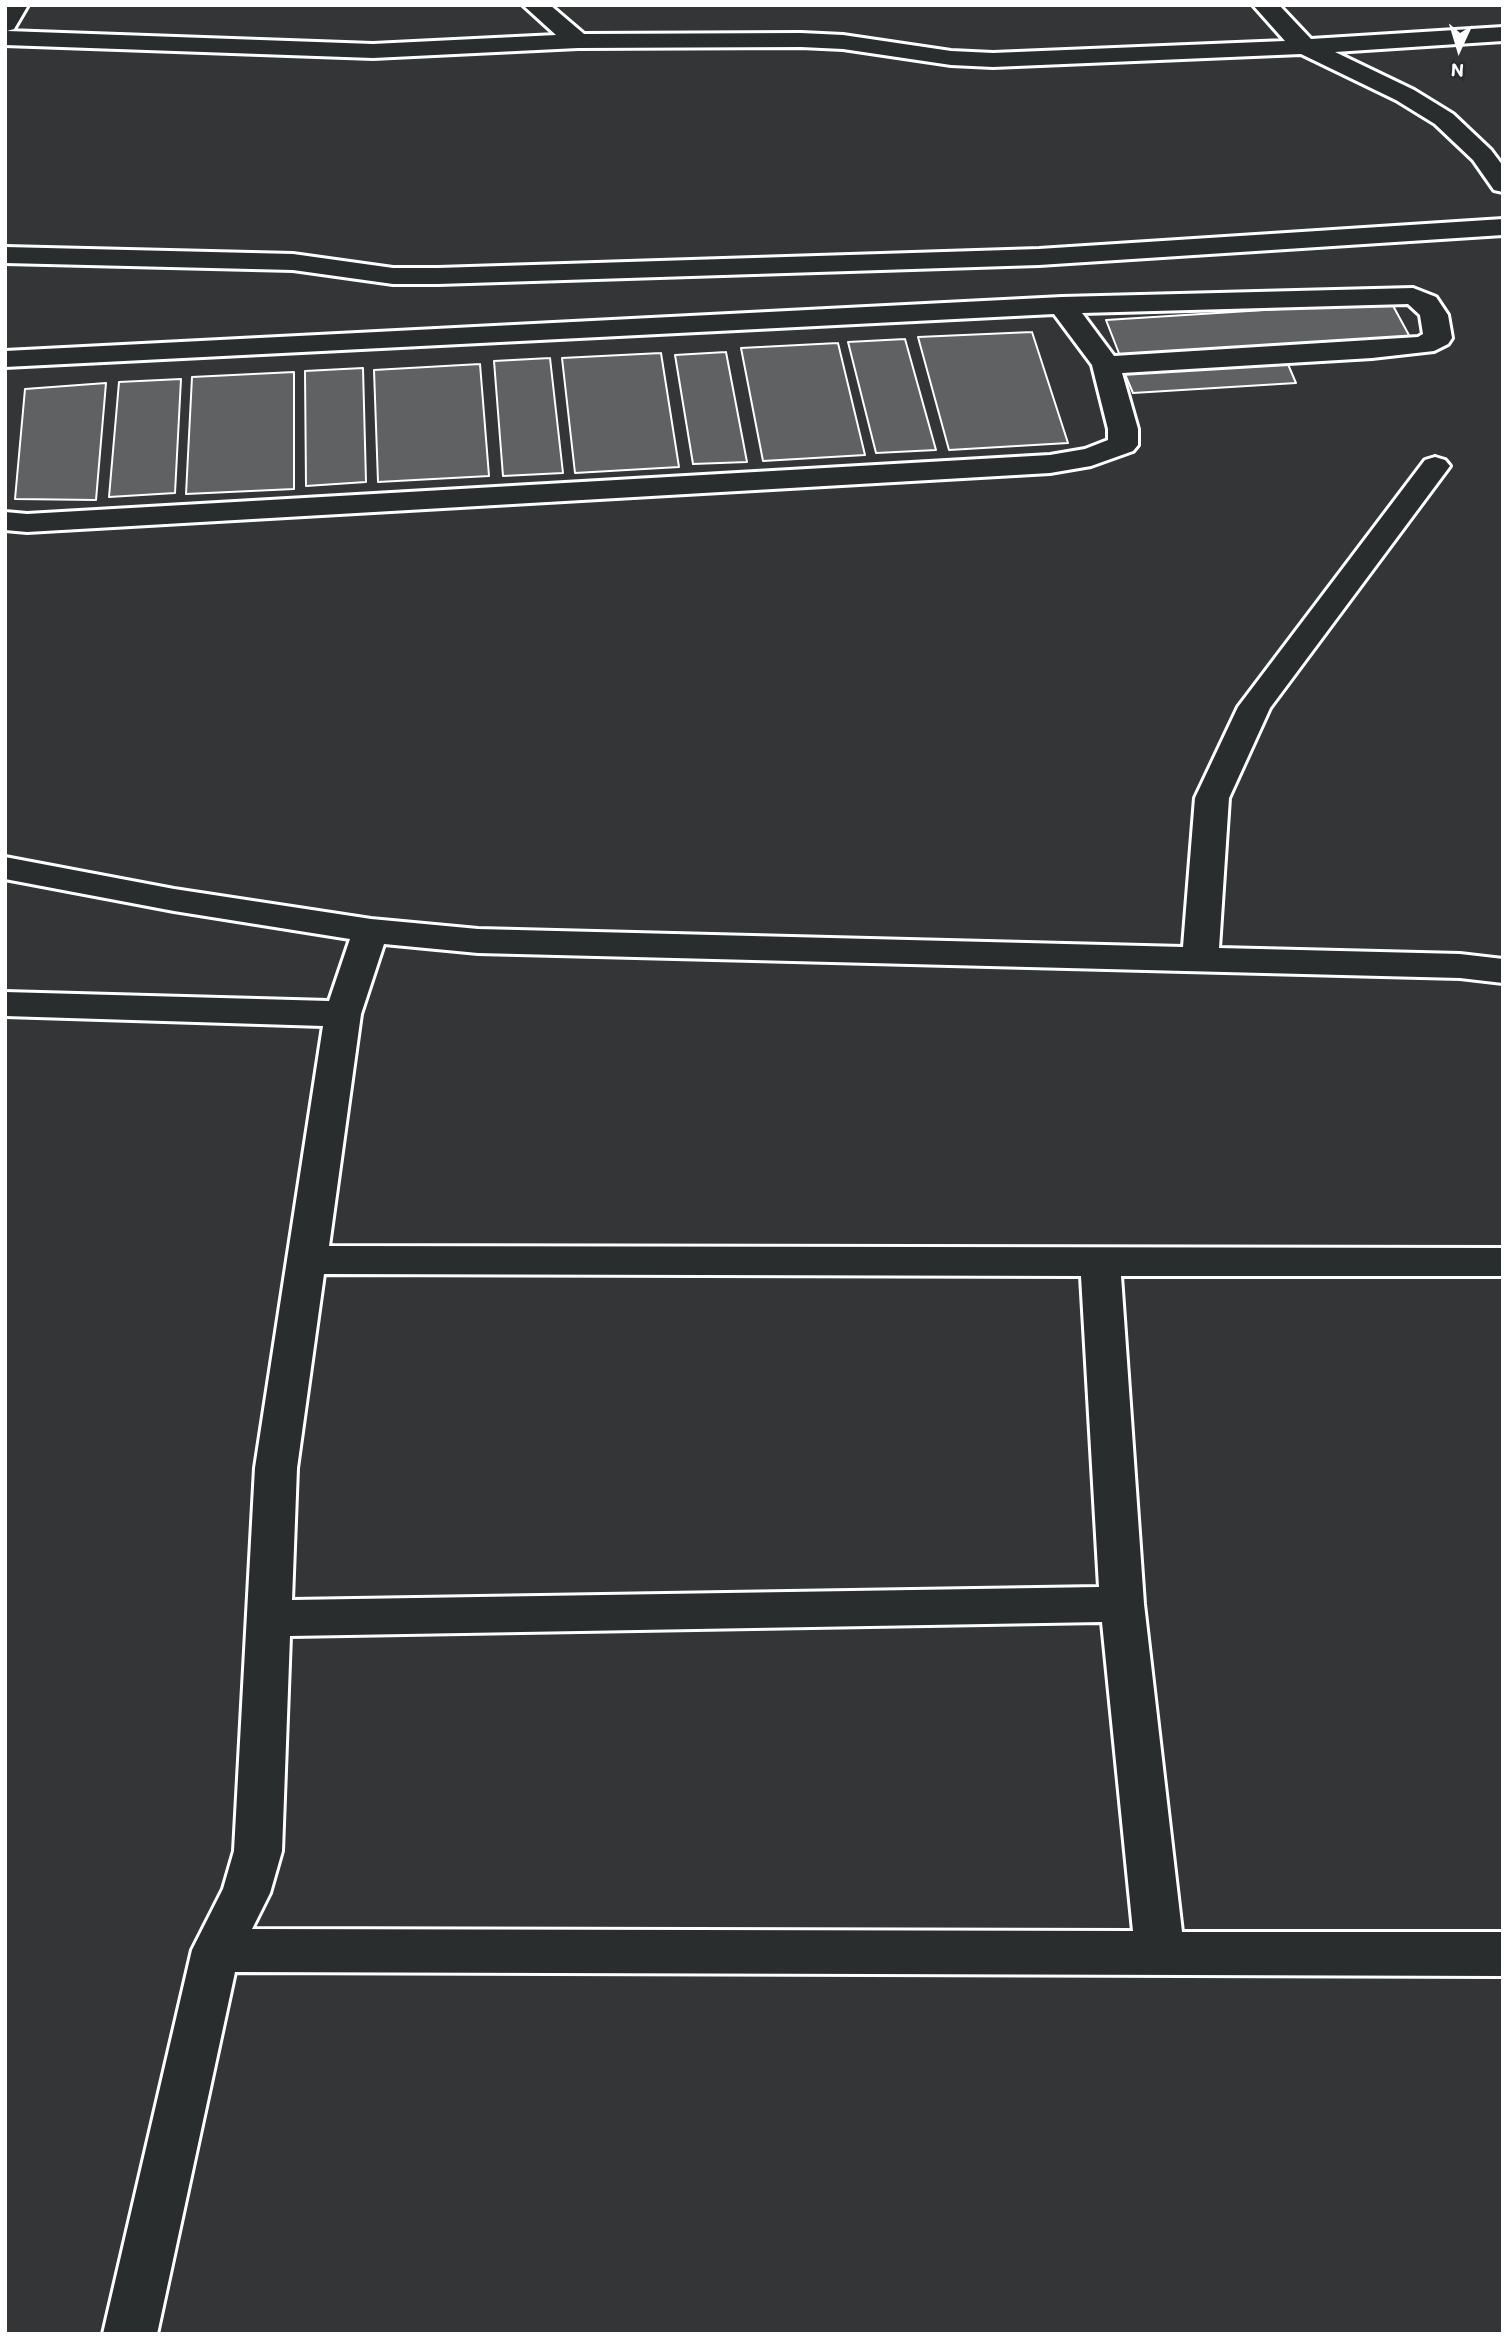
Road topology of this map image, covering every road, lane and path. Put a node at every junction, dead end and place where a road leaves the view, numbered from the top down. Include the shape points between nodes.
1 (16, 5) edge
2 (535, 5) edge
3 (1265, 5) edge
4 (5, 24) edge
5 (1503, 34) edge
6 (5, 38) edge
7 (578, 41) junction
8 (1305, 47) junction
9 (1503, 184) edge
10 (1503, 227) edge
11 (5, 255) edge
12 (1062, 305) junction
13 (5, 359) edge
14 (1107, 365) junction
15 (1435, 466) dead end
16 (5, 521) edge
17 (5, 868) edge
18 (371, 931) junction
19 (1200, 961) junction
20 (1503, 971) edge
21 (5, 1004) edge
22 (343, 1014) junction
23 (1100, 1259) junction
24 (305, 1260) junction
25 (1503, 1262) edge
26 (1122, 1604) junction
27 (268, 1618) junction
28 (216, 1950) junction
29 (1160, 1954) junction
30 (1503, 1954) edge
31 (130, 2334) edge

1 - 4 street
2 - 7 street
3 - 8 street
5 - 8 street
6 - 7 street via 373,51
7 - 8 street via 801,40 993,60
8 - 9 street via 1444,119 1482,155
10 - 11 street via 1039,257 438,276 393,276 293,262
12 - 13 street
12 - 14 street
12 - 14 street via 1413,296 1426,303 1434,315 1438,338 1424,345 1372,350
14 - 16 street via 1124,445 1091,457 1049,464 41,523
15 - 19 street via 1254,707 1212,798
17 - 18 street via 174,901
18 - 19 street via 478,941
18 - 22 street
19 - 20 street via 1460,966
21 - 22 street
22 - 24 street
23 - 24 street
23 - 25 street
23 - 26 street
24 - 27 street via 276,1468
26 - 27 street
26 - 29 street
27 - 28 street via 258,1851 246,1893
28 - 29 street
28 - 31 street
29 - 30 street

